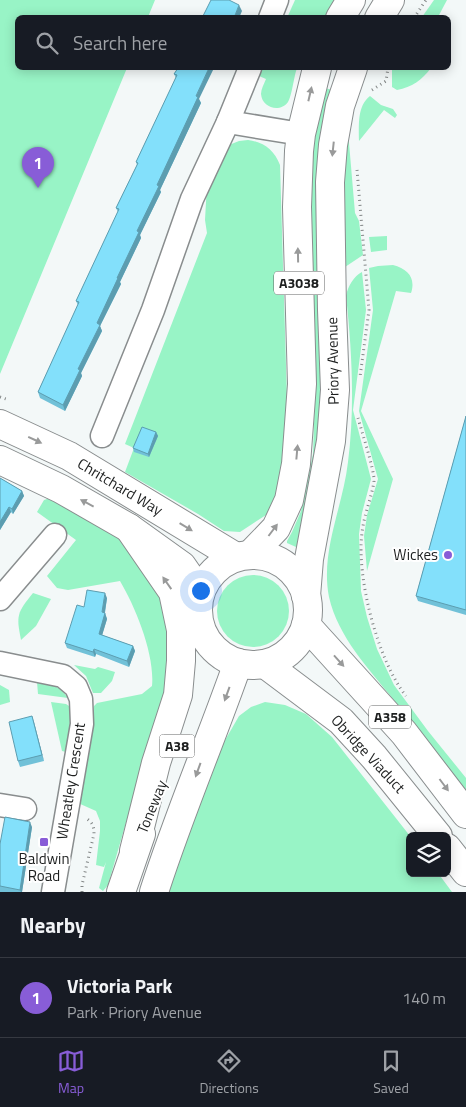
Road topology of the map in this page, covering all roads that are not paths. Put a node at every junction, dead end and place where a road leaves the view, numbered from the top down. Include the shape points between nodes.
1 (277, 0) edge
2 (351, 0) edge
3 (390, 0) edge
4 (271, 15) edge
5 (342, 15) edge
6 (381, 15) edge
7 (249, 70) edge
8 (317, 70) edge
9 (352, 70) edge
10 (228, 122) junction
11 (301, 134) junction
12 (0, 424) edge
13 (102, 436) dead end
14 (0, 460) edge
15 (129, 528) junction
16 (55, 535) dead end
17 (244, 556) junction
18 (200, 592) junction
19 (306, 596) junction
20 (0, 599) edge
21 (306, 625) junction
22 (204, 636) junction
23 (238, 663) junction
24 (2, 664) edge
25 (265, 664) junction
26 (0, 805) edge
27 (25, 809) dead end
28 (466, 814) edge
29 (435, 832) edge
30 (134, 851) junction
31 (451, 853) edge
32 (466, 872) edge
33 (53, 892) edge
34 (121, 892) edge
35 (154, 892) edge

1 - 4 street
2 - 5 main road
3 - 6 main road
7 - 10 street
11 -> 8 main road, A3038
9 -> 19 main road, Priory Avenue / A3038 via 340,106 333,145 330,182 335,390 331,442 308,559
10 - 11 street
10 - 13 street via 192,199 153,310
17 -> 11 main road, A3038 via 276,528 289,500 296,464 302,384 297,206
12 -> 17 main road, Chritchard Way / A38 via 69,456
15 -> 14 main road, Chritchard Way via 61,489
15 - 18 main road, Chritchard Way via 182,566
30 -> 15 main road via 165,730 178,695 181,630 173,592
16 - 20 street
17 - 18 main road, A38 via 224,562 214,570
17 - 19 main road, A38 via 266,556 286,566 301,582
18 - 22 main road, A38 via 198,622
19 - 21 main road, A38
21 - 25 main road, A38 via 291,650
21 -> 28 main road, A358 via 404,733
22 - 23 main road, A38 via 224,658
22 - 30 main road, Toneway / A38 via 201,666 180,737
23 - 25 main road, A38
23 -> 35 main road, Toneway / A38
24 - 33 street, Wheatley Crescent via 63,676 76,687 81,699 82,724
25 - 29 main road, Obridge Viaduct / A358 via 341,721
26 - 27 street
30 - 34 main road, Toneway / A38
31 - 32 main road

